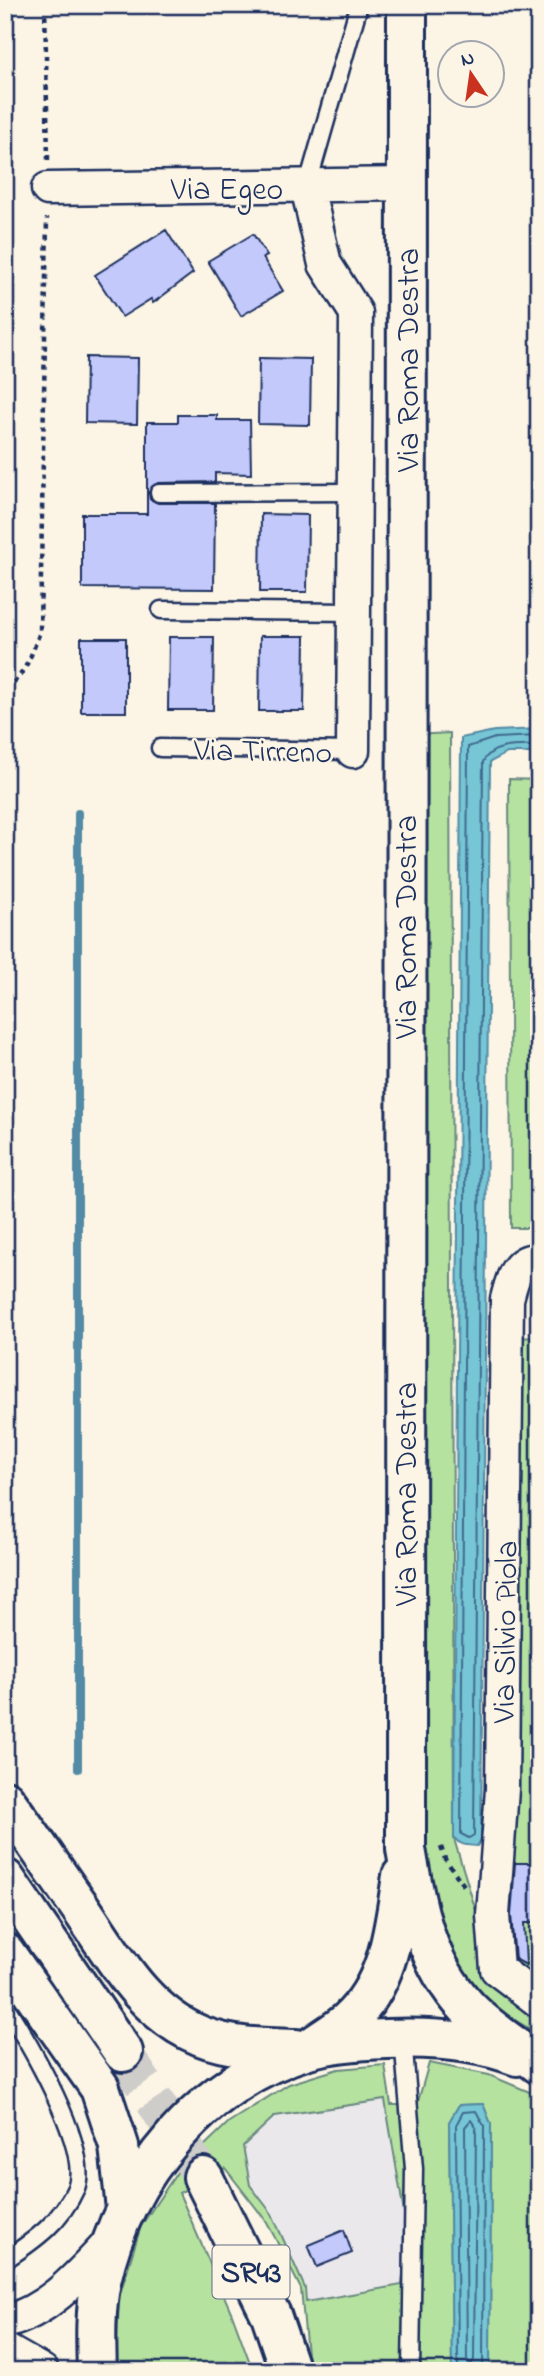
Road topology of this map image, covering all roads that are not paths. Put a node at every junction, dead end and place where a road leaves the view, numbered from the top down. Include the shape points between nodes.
1 (359, 5) edge
2 (407, 5) edge
3 (407, 184) junction
4 (307, 187) junction
5 (48, 189) road end
6 (355, 492) junction
7 (159, 493) dead end
8 (161, 610) dead end
9 (355, 612) junction
10 (160, 748) dead end
11 (353, 751) joint
12 (539, 1260) edge
13 (5, 1800) edge
14 (406, 1850) junction
15 (5, 1879) edge
16 (5, 1954) edge
17 (539, 2001) edge
18 (5, 2005) edge
19 (403, 2038) junction
20 (309, 2049) junction
21 (123, 2052) tunnel mouth
22 (539, 2064) edge
23 (203, 2177) tunnel mouth
24 (122, 2222) junction
25 (5, 2260) edge
26 (5, 2322) edge
27 (5, 2350) edge
28 (5, 2366) edge
29 (19, 2371) edge
30 (42, 2371) edge
31 (97, 2371) edge
32 (290, 2371) edge
33 (411, 2371) edge

1 - 4 lane
2 - 3 street, Via Roma Destra
3 - 4 street, Via Egeo
3 - 14 street, Via Roma Destra
4 - 5 street, Via Egeo
4 - 6 street, Via Tirreno via 325,264 356,313
6 - 7 lane
6 - 9 street, Via Tirreno
8 - 9 lane
9 - 11 street, Via Tirreno
10 - 11 lane, Via Tirreno
12 - 17 street, Via Silvio Piola via 515,1270 507,1299 502,1789 493,1915 497,1969
13 - 20 street via 149,2002 200,2036 229,2045
14 - 20 street, Via Roma Destra via 384,1969 371,1994 348,2021
14 - 22 street, Via Roma Destra via 424,1939 442,1974 468,2008
15 - 21 street
16 - 24 street via 100,2088 119,2146
18 - 25 lane via 54,2095 74,2142 77,2168 77,2185 61,2214 39,2238
19 - 20 street
19 - 22 street via 457,2040
19 - 33 lane via 414,2169
20 - 24 street via 261,2068 222,2092 187,2123 153,2161
23 - 32 street, SR43 via 271,2315
24 - 26 street via 63,2290 29,2316
24 - 31 street via 102,2280 95,2328
27 - 30 street
28 - 29 street

